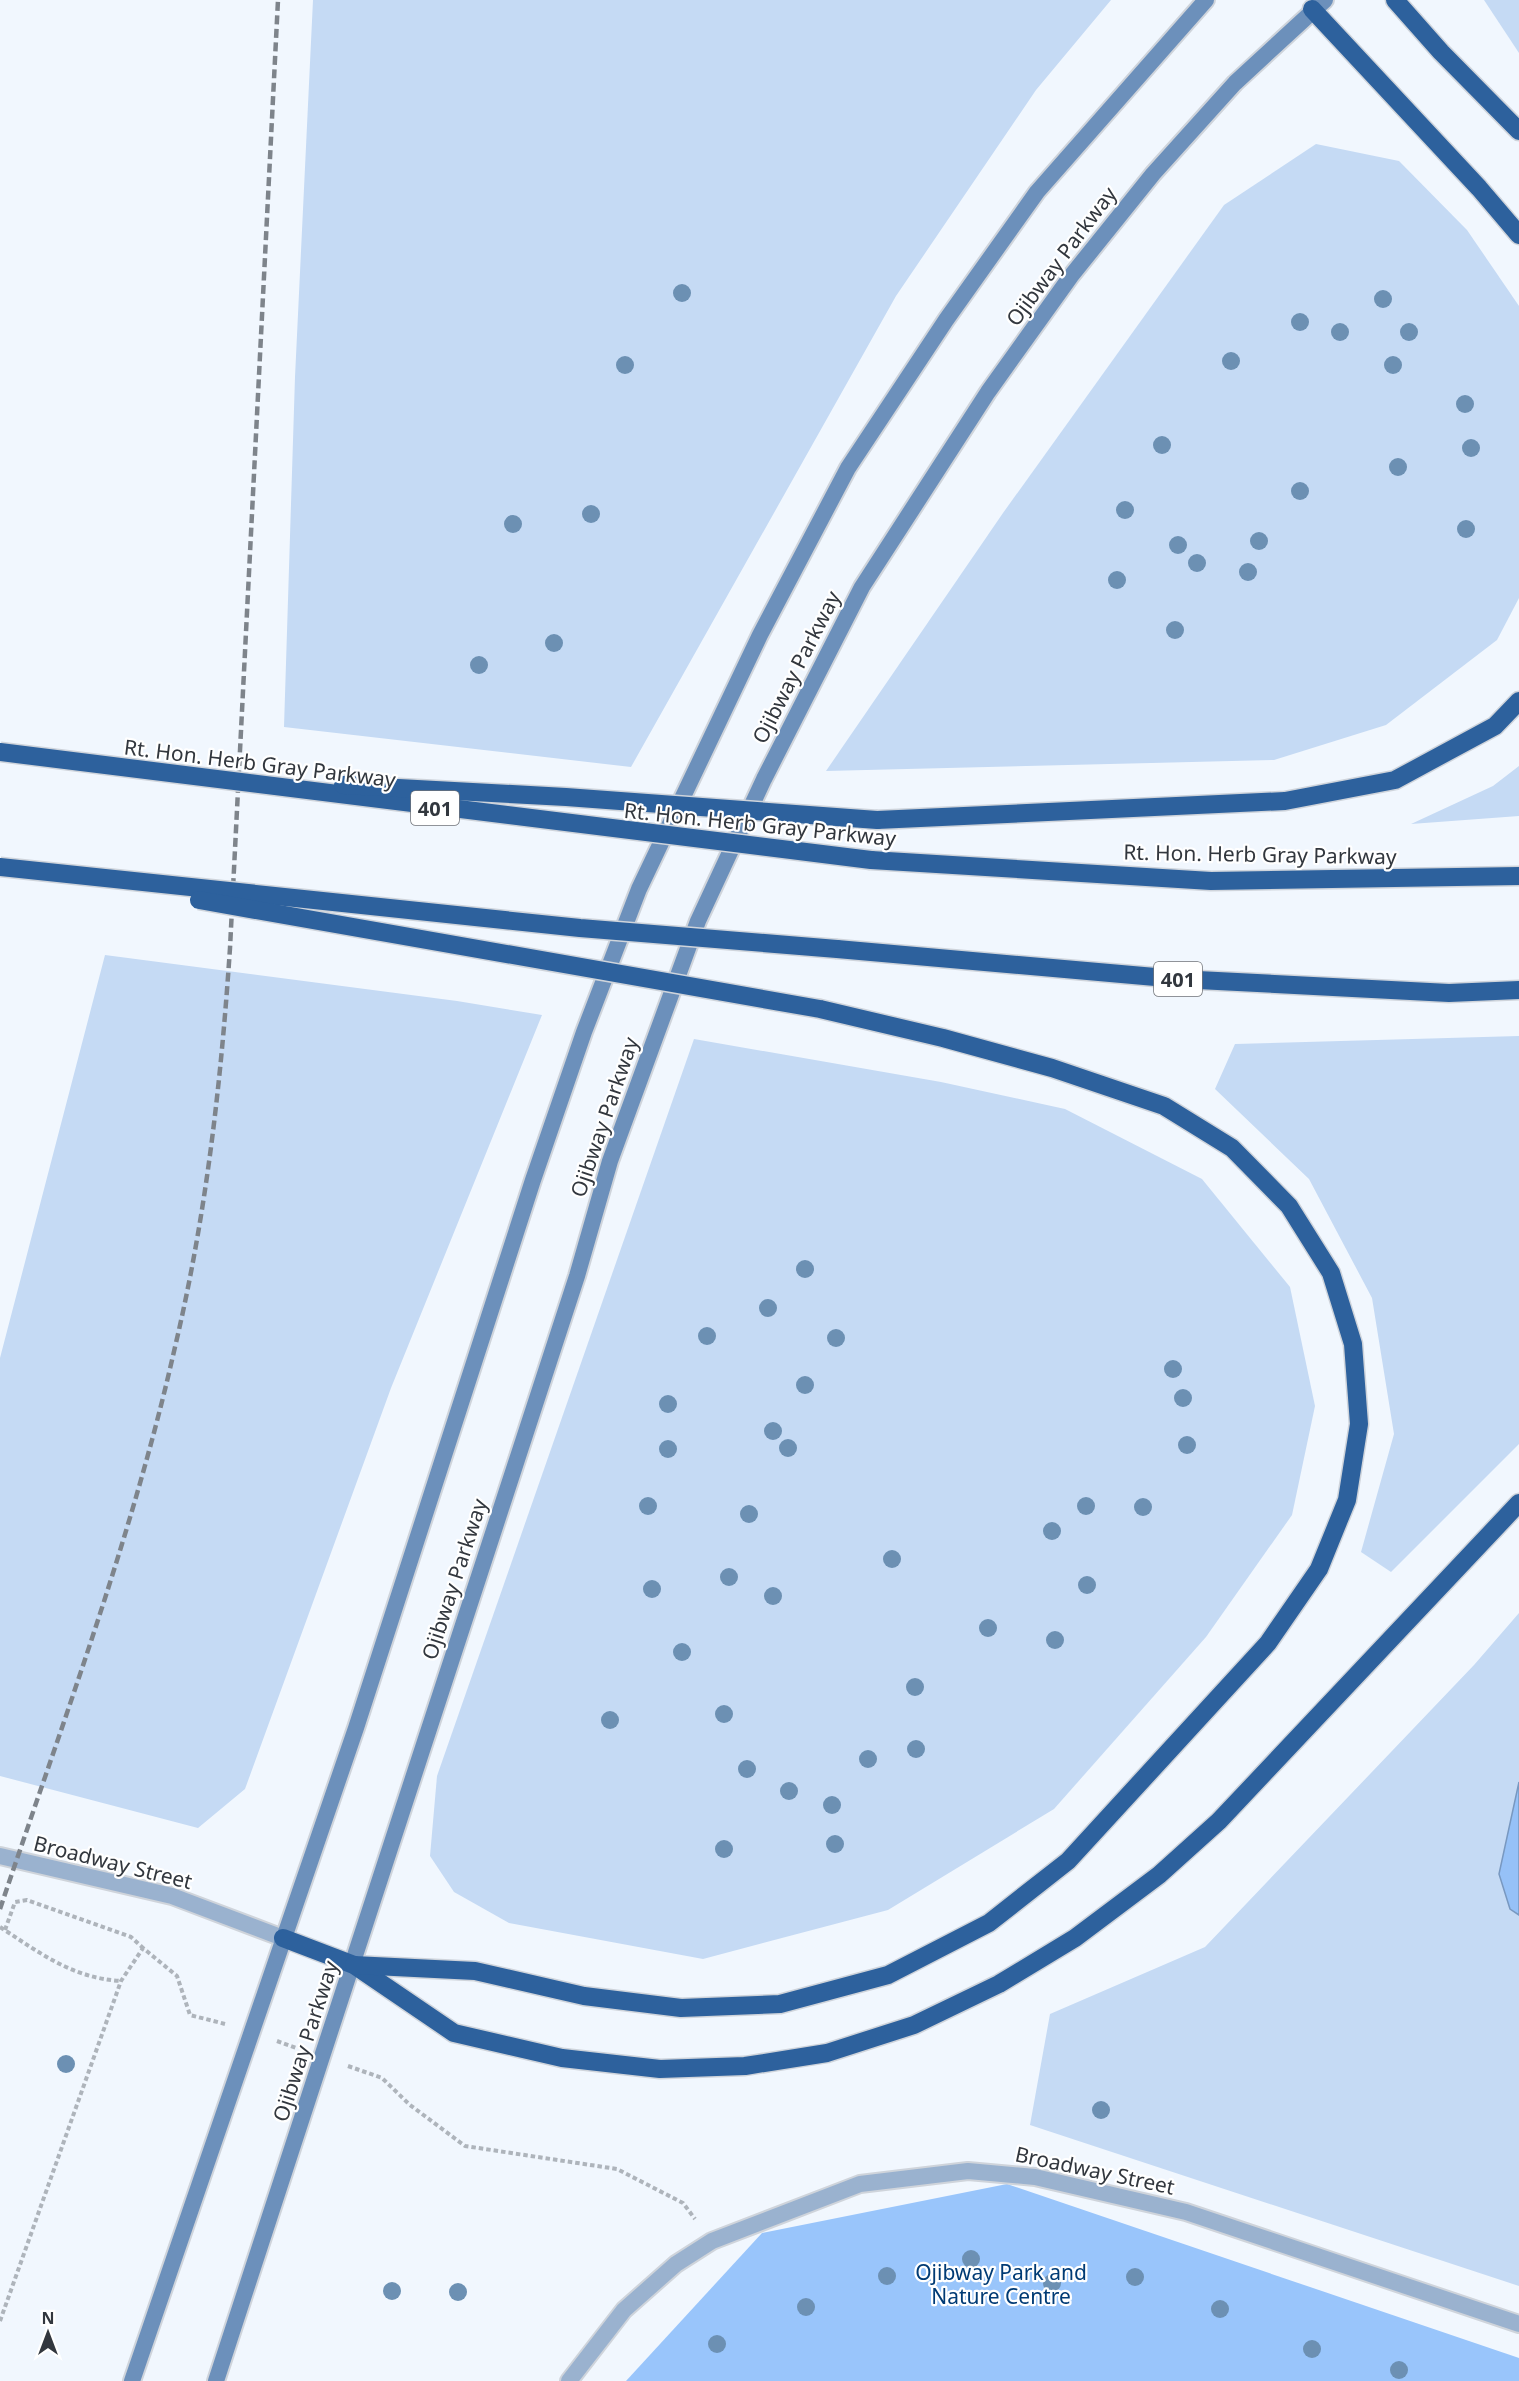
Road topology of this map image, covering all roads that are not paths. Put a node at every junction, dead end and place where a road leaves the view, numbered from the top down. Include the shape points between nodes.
1 (1206, 0) edge
2 (1395, 0) edge
3 (1313, 3) edge
4 (1519, 131) edge
5 (1519, 235) edge
6 (1519, 701) edge
7 (0, 752) edge
8 (144, 772) junction
9 (0, 867) edge
10 (61, 875) junction
11 (1519, 876) edge
12 (1519, 990) edge
13 (1519, 1503) edge
14 (0, 1856) edge
15 (283, 1938) junction
16 (354, 1965) junction
17 (1519, 2324) edge
18 (132, 2381) edge
19 (216, 2381) edge
20 (569, 2381) edge

1 - 15 main road via 1037,192 848,468 760,635 659,847 584,1032 360,1717
2 - 4 highway
3 - 5 highway
3 - 16 main road, Ojibway Parkway via 1153,174 1071,276 988,392 862,587 764,779 698,921 610,1161 578,1276
6 - 8 highway, bridge via 1495,726 1395,780 1285,801 878,820
7 - 8 highway, Rt. Hon. Herb Gray Parkway / 401, bridge
8 - 11 highway, Rt. Hon. Herb Gray Parkway / 401, bridge via 871,860 1211,881
9 - 10 highway, 401, bridge
10 - 12 highway, 401, bridge via 569,927 1179,979 1449,993
10 - 16 highway, bridge via 820,1009 1041,1065 1164,1106 1232,1148 1289,1206 1331,1273 1353,1344 1359,1424 1347,1500 1319,1569 1268,1643 1068,1861 989,1923 888,1975 780,2004 681,2008 584,1996 475,1971
13 - 16 highway via 1227,1813 1158,1875 1075,1938 999,1984 914,2025 827,2053 745,2066 660,2069 562,2058 454,2033
14 - 15 street, Broadway Street via 172,1896
15 - 16 highway
15 - 18 main road
16 - 19 main road, Ojibway Parkway
17 - 20 street, Broadway Street via 1186,2212 1035,2176 968,2171 860,2184 712,2241 676,2264 624,2310

